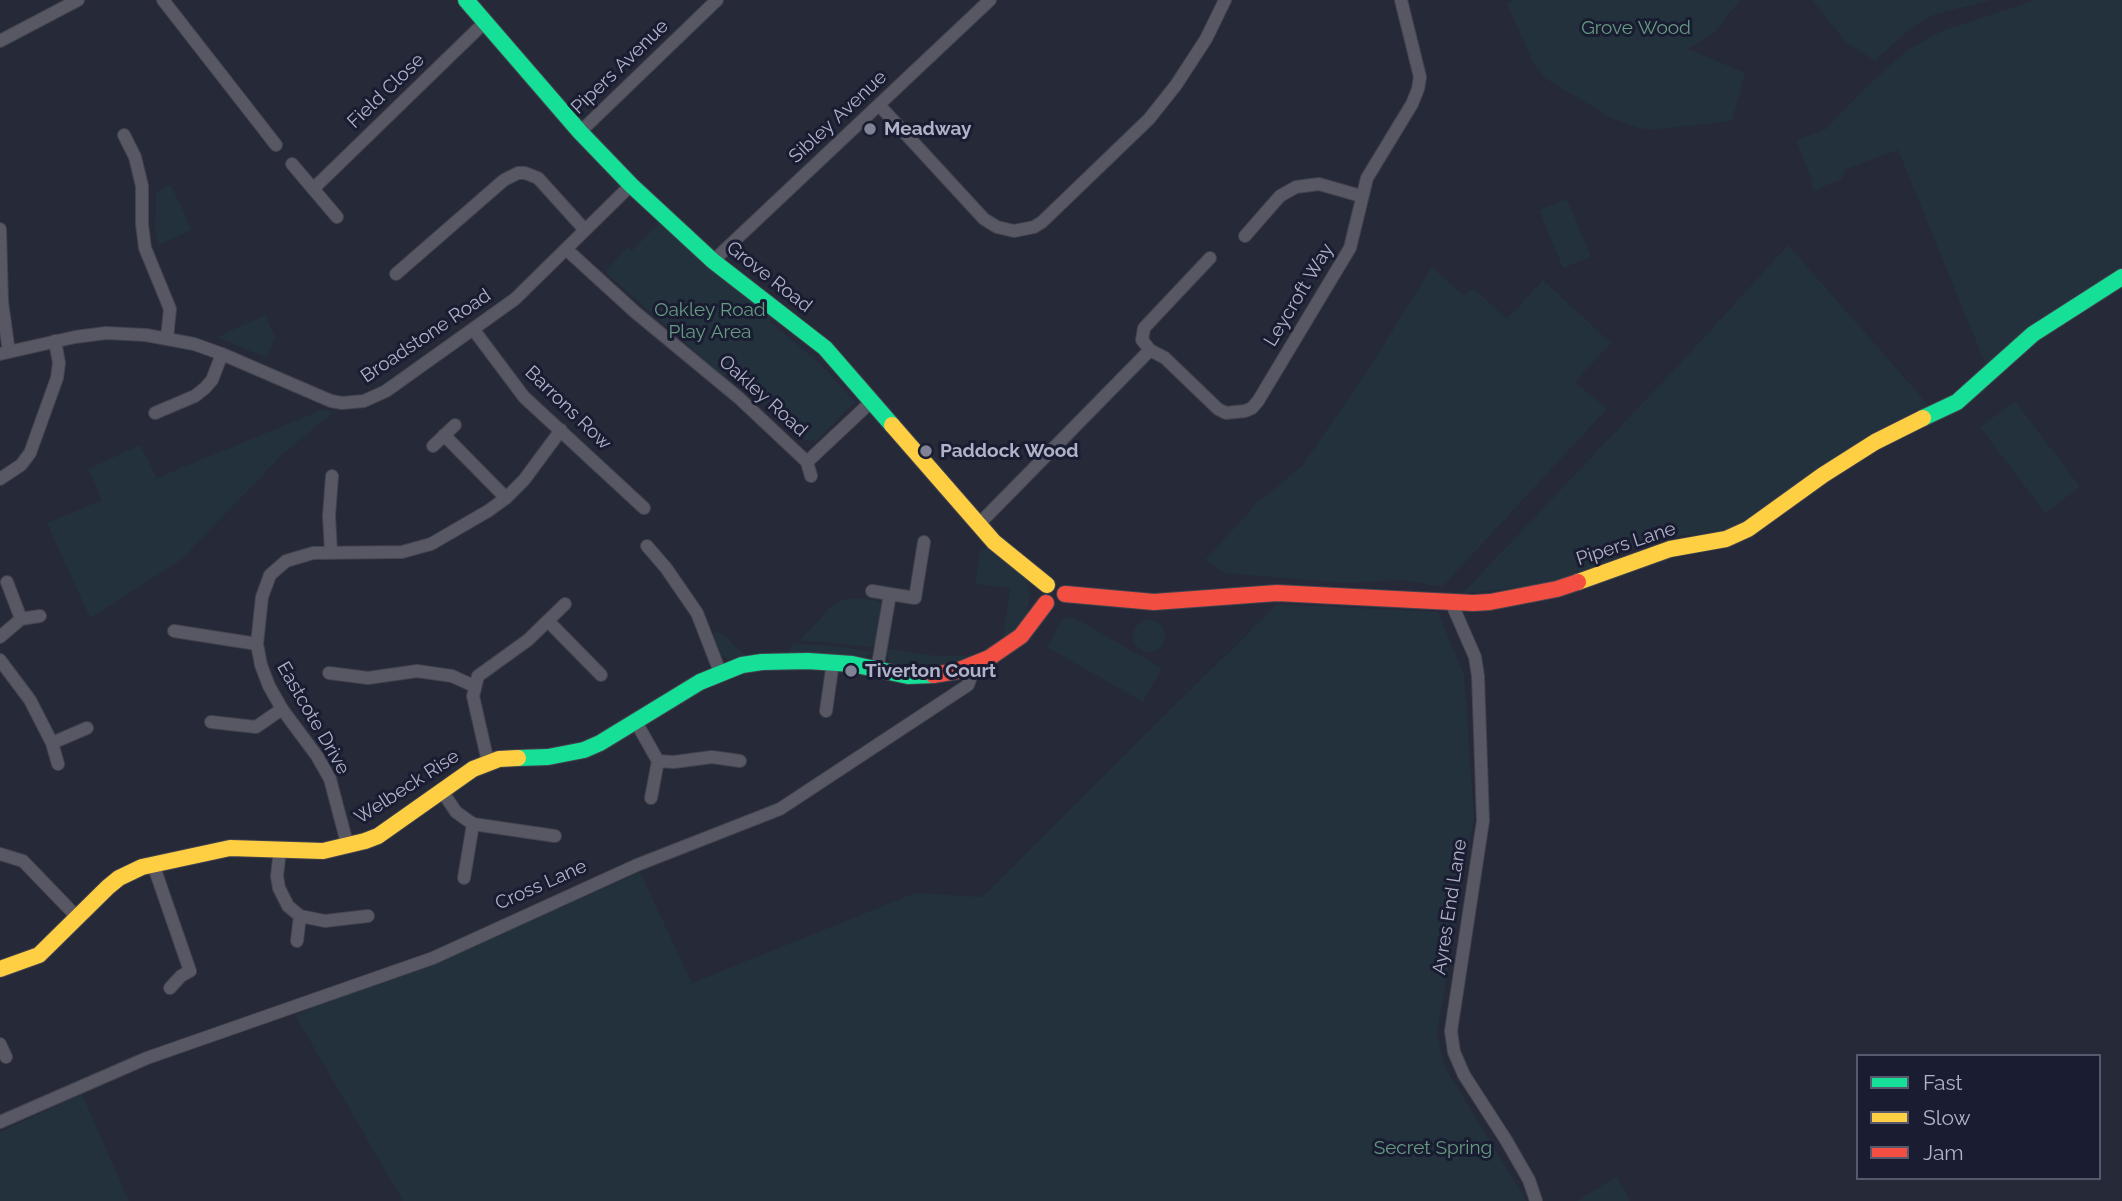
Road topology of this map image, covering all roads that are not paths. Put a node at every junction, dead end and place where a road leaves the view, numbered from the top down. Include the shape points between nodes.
1 (78, 0) edge
2 (163, 0) edge
3 (466, 0) edge
4 (717, 0) edge
5 (990, 0) edge
6 (1225, 0) edge
7 (1401, 0) edge
8 (486, 21) junction
9 (0, 41) edge
10 (879, 105) junction
11 (579, 132) junction
12 (124, 135) dead end
13 (276, 145) dead end
14 (292, 164) dead end
15 (631, 185) junction
16 (313, 189) junction
17 (1361, 196) junction
18 (337, 217) dead end
19 (0, 229) edge
20 (585, 230) junction
21 (1245, 236) dead end
22 (566, 248) junction
23 (1210, 258) dead end
24 (713, 261) junction
25 (396, 274) dead end
26 (2122, 277) edge
27 (473, 329) junction
28 (167, 338) junction
29 (55, 341) junction
30 (1150, 350) junction
31 (4, 353) edge
32 (222, 354) junction
33 (872, 401) junction
34 (155, 413) dead end
35 (455, 425) dead end
36 (561, 430) junction
37 (444, 435) junction
38 (433, 446) dead end
39 (807, 462) junction
40 (332, 476) dead end
41 (811, 476) dead end
42 (0, 479) edge
43 (506, 498) junction
44 (644, 508) dead end
45 (978, 525) junction
46 (924, 542) dead end
47 (647, 546) dead end
48 (331, 552) junction
49 (7, 582) dead end
50 (1047, 585) junction
51 (872, 591) dead end
52 (890, 594) junction
53 (1065, 594) junction
54 (1451, 602) junction
55 (1046, 603) junction
56 (565, 604) dead end
57 (40, 616) dead end
58 (22, 619) junction
59 (548, 621) junction
60 (174, 631) dead end
61 (0, 637) edge
62 (257, 644) junction
63 (0, 660) edge
64 (833, 662) junction
65 (975, 665) junction
66 (877, 670) junction
67 (720, 672) junction
68 (329, 673) dead end
69 (601, 675) dead end
70 (474, 686) junction
71 (282, 709) junction
72 (826, 710) dead end
73 (211, 722) dead end
74 (636, 722) junction
75 (87, 728) dead end
76 (52, 743) junction
77 (658, 761) junction
78 (740, 761) dead end
79 (488, 762) junction
80 (58, 764) dead end
81 (442, 791) junction
82 (651, 798) dead end
83 (473, 824) junction
84 (555, 836) dead end
85 (348, 847) junction
86 (280, 850) junction
87 (0, 854) edge
88 (153, 864) junction
89 (464, 878) dead end
90 (300, 916) junction
91 (368, 916) dead end
92 (78, 918) junction
93 (297, 941) dead end
94 (0, 969) edge
95 (170, 988) dead end
96 (0, 1044) edge
97 (6, 1057) dead end
98 (0, 1122) edge
99 (1536, 1201) edge

1 - 9 street
2 - 13 street
3 - 8 street, Grove Road
4 - 11 street, Pipers Avenue
5 - 10 street, Sibley Avenue
6 - 10 street via 1206,39 1149,119 1034,227 1014,231 984,219
7 - 17 street, Leycroft Way via 1420,78 1418,89
8 - 11 street, Grove Road
8 - 16 street, Field Close
10 - 24 street, Sibley Avenue
11 - 15 street, Grove Road
12 - 28 street via 142,186 145,248 170,309
14 - 16 street
15 - 20 street, Broadstone Road
15 - 24 street, Grove Road
16 - 18 street
17 - 21 street via 1319,184 1296,187 1280,196
17 - 30 street, Leycroft Way via 1346,256 1252,408 1234,414 1218,409 1166,358
19 - 31 street
20 - 22 street, Broadstone Road
20 - 25 street via 538,178 518,173 504,180
22 - 27 street, Broadstone Road via 515,299
22 - 39 street, Oakley Road
23 - 30 street via 1141,331
24 - 33 street, Grove Road via 825,348
26 - 54 street, Pipers Lane via 2033,334 1957,402 1875,442 1748,529 1726,539 1670,549 1558,589 1490,602
27 - 32 street, Broadstone Road via 386,391 354,403 320,397
27 - 36 street, Barrons Row via 524,397
28 - 29 street, Broadstone Road via 106,334
28 - 32 street, Broadstone Road
29 - 31 street, Broadstone Road
29 - 42 street via 57,378 30,453
30 - 45 street
32 - 34 street via 205,388
33 - 39 street, Oakley Road
33 - 45 street, Grove Road
35 - 37 street
36 - 43 street, Eastcote Drive
36 - 44 street, Barrons Row
37 - 38 street
37 - 43 street
39 - 41 street, Oakley Road
40 - 48 street
43 - 48 street, Eastcote Drive via 416,548
45 - 50 street, Grove Road
46 - 52 street via 915,598
47 - 67 street via 697,613
48 - 62 street, Eastcote Drive via 286,561 270,575 262,597
49 - 58 street
50 - 53 street, Grove Road via 1058,584
50 - 55 street via 1042,594
51 - 52 street
52 - 66 street
53 - 54 street, Pipers Lane via 1153,602 1277,593
53 - 55 street via 1059,605
54 - 99 street, Ayres End Lane via 1475,657 1478,676 1483,821 1451,1031 1464,1075 1529,1180
55 - 65 street, Cross Lane via 1021,635
56 - 59 street
57 - 58 street
58 - 61 street
59 - 69 street
59 - 70 street via 478,676
60 - 62 street
62 - 71 street, Eastcote Drive via 269,687
63 - 76 street via 30,700
64 - 66 street, Welbeck Rise
64 - 67 street, Welbeck Rise via 762,662
64 - 72 street
65 - 66 street, Welbeck Rise via 922,676
65 - 98 street, Cross Lane via 968,685 780,809 638,865 433,958 147,1058
67 - 74 street, Welbeck Rise
68 - 70 street via 368,678 432,672
70 - 79 street
71 - 73 street via 256,727
71 - 85 street, Eastcote Drive via 330,779
74 - 77 street
74 - 79 street, Welbeck Rise via 600,743 567,754
75 - 76 street
76 - 80 street
77 - 78 street via 712,757
77 - 82 street
79 - 81 street, Welbeck Rise
81 - 83 street via 456,812
81 - 85 street, Welbeck Rise via 378,836
83 - 84 street
83 - 89 street
85 - 86 street, Welbeck Rise
86 - 88 street, Welbeck Rise via 230,848
86 - 90 street via 279,888 288,906
87 - 92 street via 23,861
88 - 92 street, Welbeck Rise via 120,878
88 - 95 street via 190,971
90 - 91 street via 325,921
90 - 93 street
92 - 94 street, Welbeck Rise via 39,955
96 - 97 street

